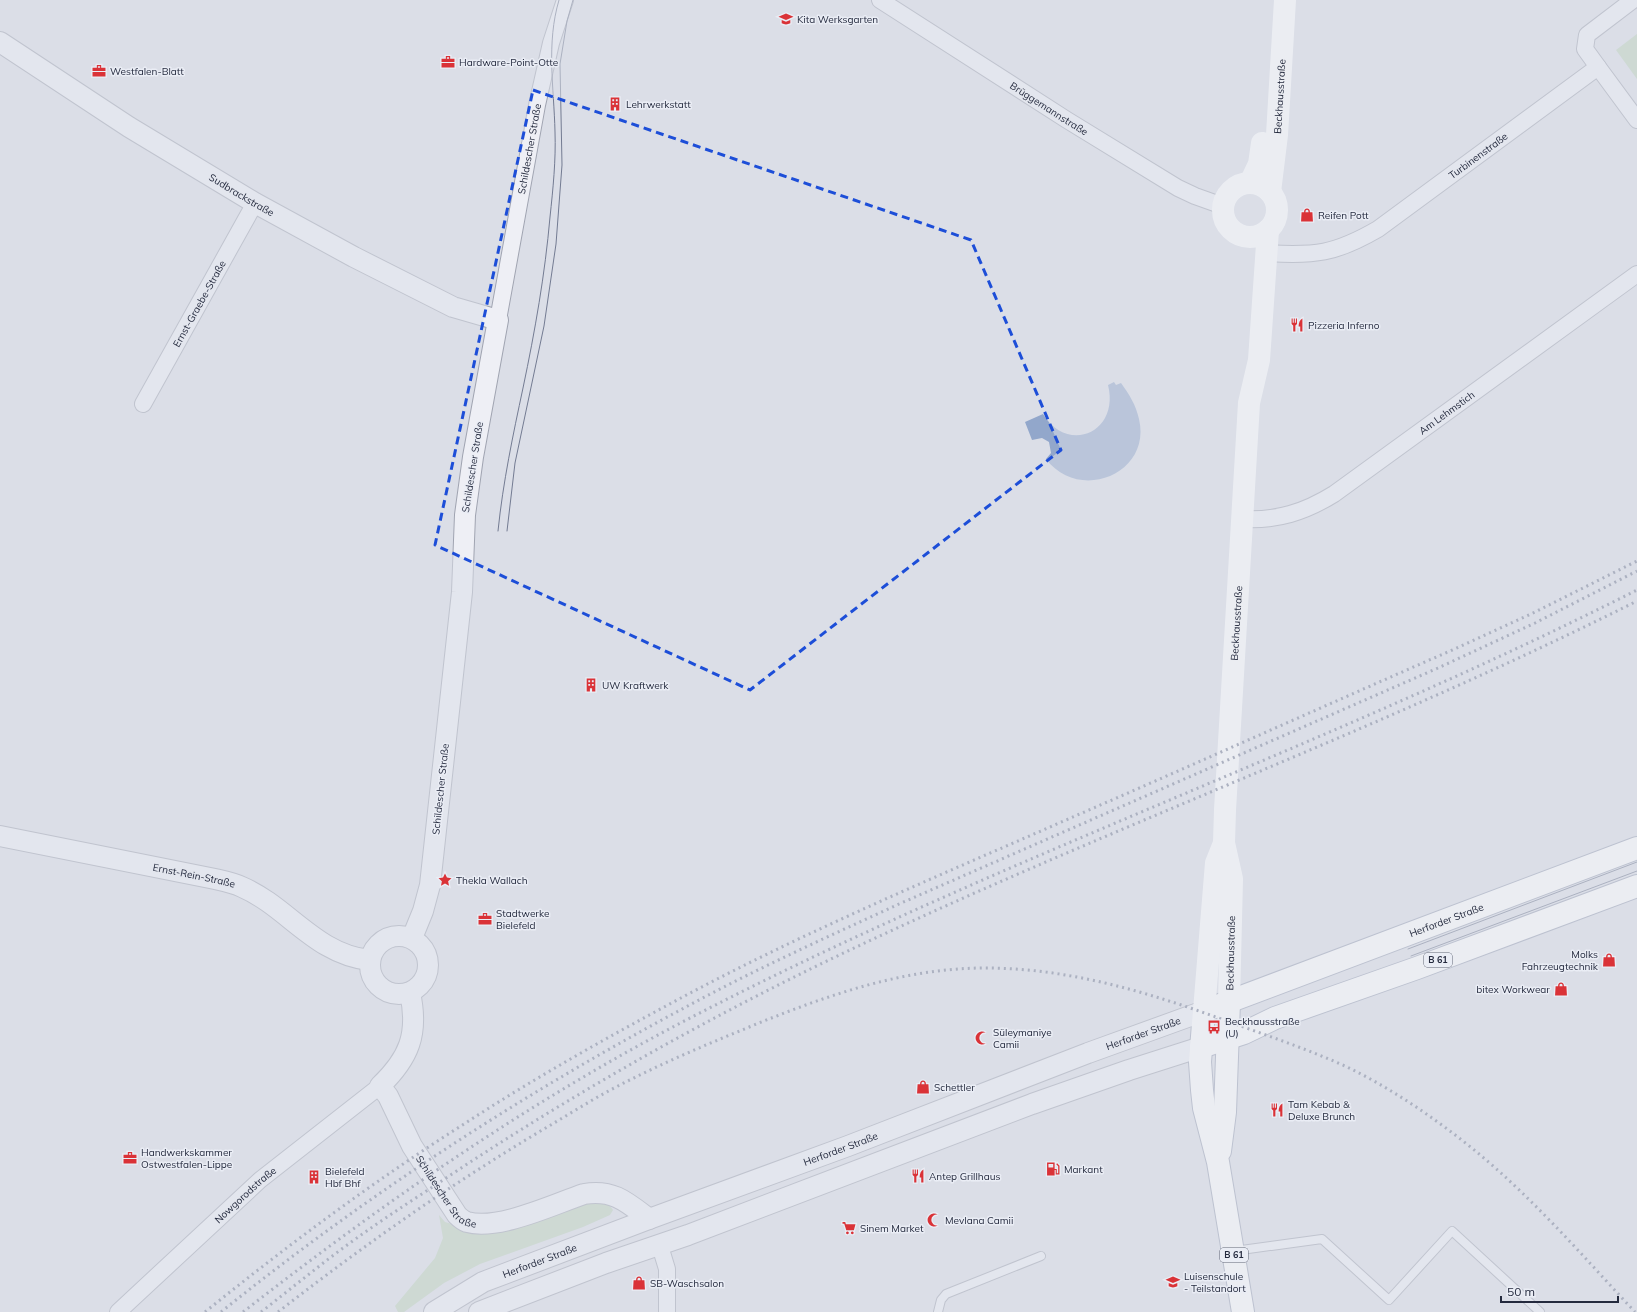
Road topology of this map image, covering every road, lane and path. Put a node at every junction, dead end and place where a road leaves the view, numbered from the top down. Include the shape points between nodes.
1 (565, 0) edge
2 (880, 0) edge
3 (1270, 0) edge
4 (1285, 0) edge
5 (1633, 0) edge
6 (0, 42) edge
7 (1598, 67) junction
8 (1637, 120) edge
9 (1250, 183) junction
10 (1270, 192) junction
11 (255, 203) junction
12 (1224, 206) junction
13 (1258, 233) junction
14 (1266, 253) junction
15 (1637, 274) edge
16 (498, 320) junction
17 (1250, 403) junction
18 (143, 404) dead end
19 (1242, 520) junction
20 (0, 836) edge
21 (1224, 843) junction
22 (1637, 848) edge
23 (1637, 886) edge
24 (412, 938) junction
25 (369, 960) junction
26 (410, 993) junction
27 (1229, 1002) junction
28 (1204, 1011) junction
29 (1227, 1039) junction
30 (1201, 1047) junction
31 (380, 1086) junction
32 (848, 1146) junction
33 (1218, 1162) junction
34 (824, 1184) junction
35 (649, 1219) junction
36 (660, 1246) junction
37 (1233, 1251) junction
38 (1042, 1256) dead end
39 (118, 1312) edge
40 (434, 1312) edge
41 (479, 1312) edge
42 (667, 1312) edge
43 (938, 1312) edge
44 (1243, 1312) edge
45 (1540, 1312) edge

1 - 16 street, Schildescher Straße via 551,43 536,113
2 - 12 street, Brüggemannstraße via 1066,120 1178,188
3 - 9 main road, Beckhausstraße via 1261,153
4 - 10 main road, Beckhausstraße via 1277,134
5 - 7 street via 1587,35 1585,49
6 - 11 street, Sudbrackstraße via 129,127
7 - 8 street
7 - 14 street, Turbinenstraße via 1378,229 1362,238 1346,246 1309,255
9 - 10 main road via 1262,186
9 - 12 main road via 1231,190
10 - 13 main road via 1276,203 1275,220
11 - 16 street, Sudbrackstraße via 354,258 453,308
11 - 18 street, Ernst-Graebe-Straße
12 - 13 main road via 1227,223 1240,234
13 - 14 main road, Beckhausstraße
13 - 17 main road, Beckhausstraße via 1251,274 1245,360
14 - 17 main road, Beckhausstraße via 1259,360
15 - 19 street, Am Lehmstich via 1334,494 1286,516
16 - 24 street, Schildescher Straße via 465,515 463,588 430,885
17 - 19 main road, Beckhausstraße
19 - 21 main road, Beckhausstraße
20 - 25 street, Ernst-Rein-Straße via 215,879 242,887 270,904 316,939 349,955
21 - 27 main road, Beckhausstraße via 1232,879
21 - 28 main road, Beckhausstraße via 1216,863
22 - 27 main road, Herforder Straße
23 - 29 main road, B 61 via 1275,1018
24 - 25 street via 390,937 381,941
24 - 26 street via 424,949 428,965 424,980
25 - 26 street via 369,970 381,989 391,994
26 - 31 street via 413,1026 410,1043 402,1062
27 - 28 main road, Herforder Straße
27 - 29 main road, Beckhausstraße
28 - 30 main road, B 61
28 - 32 street, Herforder Straße via 1095,1050
29 - 30 main road, B 61
29 - 33 main road, B 61 via 1225,1112
30 - 33 main road, B 61 via 1200,1075 1204,1108
30 - 34 street via 1075,1089
31 - 35 street, Schildescher Straße via 388,1096 412,1146 457,1215 466,1222 479,1224 505,1221 595,1192 619,1197
31 - 39 street, Nowgorodstraße via 260,1180
32 - 34 street via 840,1158 824,1169
32 - 35 street, Herforder Straße
33 - 37 main road, B 61
34 - 36 street
35 - 36 street
35 - 40 street, Herforder Straße via 483,1282
36 - 41 street via 606,1263
36 - 42 street via 667,1269
37 - 44 main road, B 61
37 - 45 lane via 1322,1239 1389,1300 1452,1232
38 - 43 lane via 946,1294 941,1300

